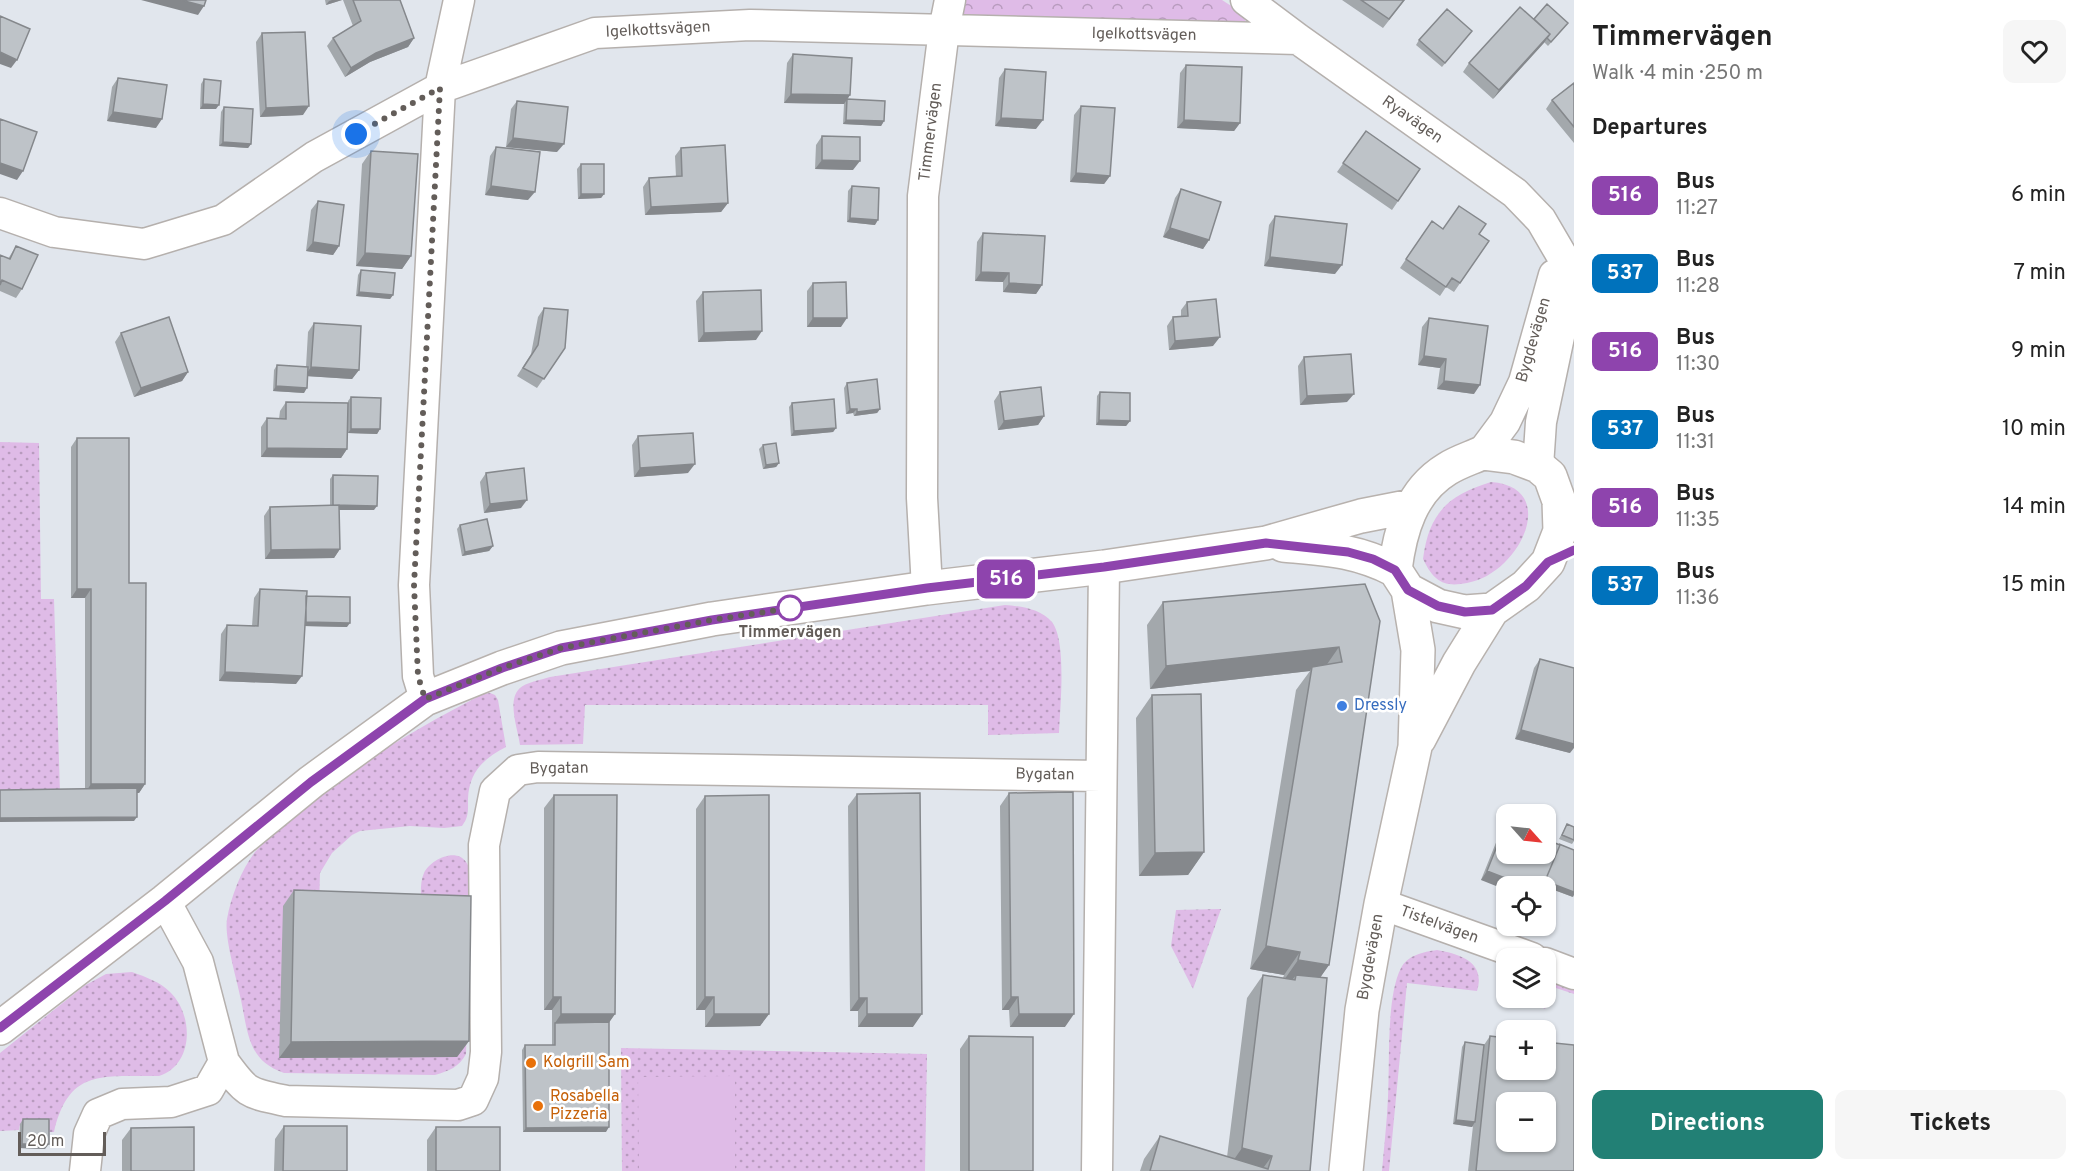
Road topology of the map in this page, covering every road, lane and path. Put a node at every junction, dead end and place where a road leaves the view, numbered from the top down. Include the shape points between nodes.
1 (459, 0) edge
2 (950, 0) edge
3 (1246, 0) edge
4 (944, 30) junction
5 (1298, 39) junction
6 (440, 88) junction
7 (0, 213) edge
8 (1568, 247) edge
9 (1482, 453) junction
10 (1554, 476) edge
11 (1412, 506) junction
12 (1266, 543) junction
13 (1561, 556) edge
14 (1104, 567) junction
15 (1401, 580) junction
16 (927, 588) junction
17 (1492, 610) junction
18 (425, 699) junction
19 (1415, 747) junction
20 (1101, 776) junction
21 (165, 901) junction
22 (1381, 904) junction
23 (1504, 948) edge
24 (1556, 967) edge
25 (1574, 974) edge
26 (0, 1028) edge
27 (224, 1062) junction
28 (85, 1171) edge
29 (1097, 1171) edge
30 (1346, 1171) edge

1 - 6 street
2 - 4 street, Timmervägen
3 - 5 street, Ryavägen
4 - 5 street, Igelkottsvägen
4 - 6 street, Igelkottsvägen via 750,25 595,33
4 - 16 street, Timmervägen via 923,196 922,498
5 - 8 street, Ryavägen via 1515,193
6 - 7 street, Igelkottsvägen via 314,157 223,220 144,244 54,232
6 - 18 street via 414,585 418,676
8 - 9 street, Bygdevägen via 1550,286 1524,382 1505,422
8 - 10 street, Bygdevägen via 1568,294 1540,422
9 - 10 street via 1514,457
9 - 11 street via 1447,469
10 - 13 street
11 - 12 street
11 - 15 street via 1403,525
12 - 14 street
12 - 15 street via 1348,552 1373,559
13 - 17 street
14 - 16 street
14 - 20 street
15 - 17 street via 1438,606 1465,612
15 - 19 street, Bygdevägen via 1418,650
16 - 18 street via 712,620 561,648
17 - 19 street, Bygdevägen
18 - 21 street via 311,782
19 - 22 street, Bygdevägen
20 - 27 street, Bygatan via 538,767 518,770 495,791 484,845 486,1052 483,1078 473,1100 458,1105 286,1101 242,1088
20 - 29 street
21 - 26 street
21 - 27 street, Bygatan via 198,962
22 - 23 street, Tistelvägen
22 - 30 street, Bygdevägen via 1362,1010
24 - 25 street
27 - 28 street via 208,1090 171,1102 122,1104 98,1114 89,1134

